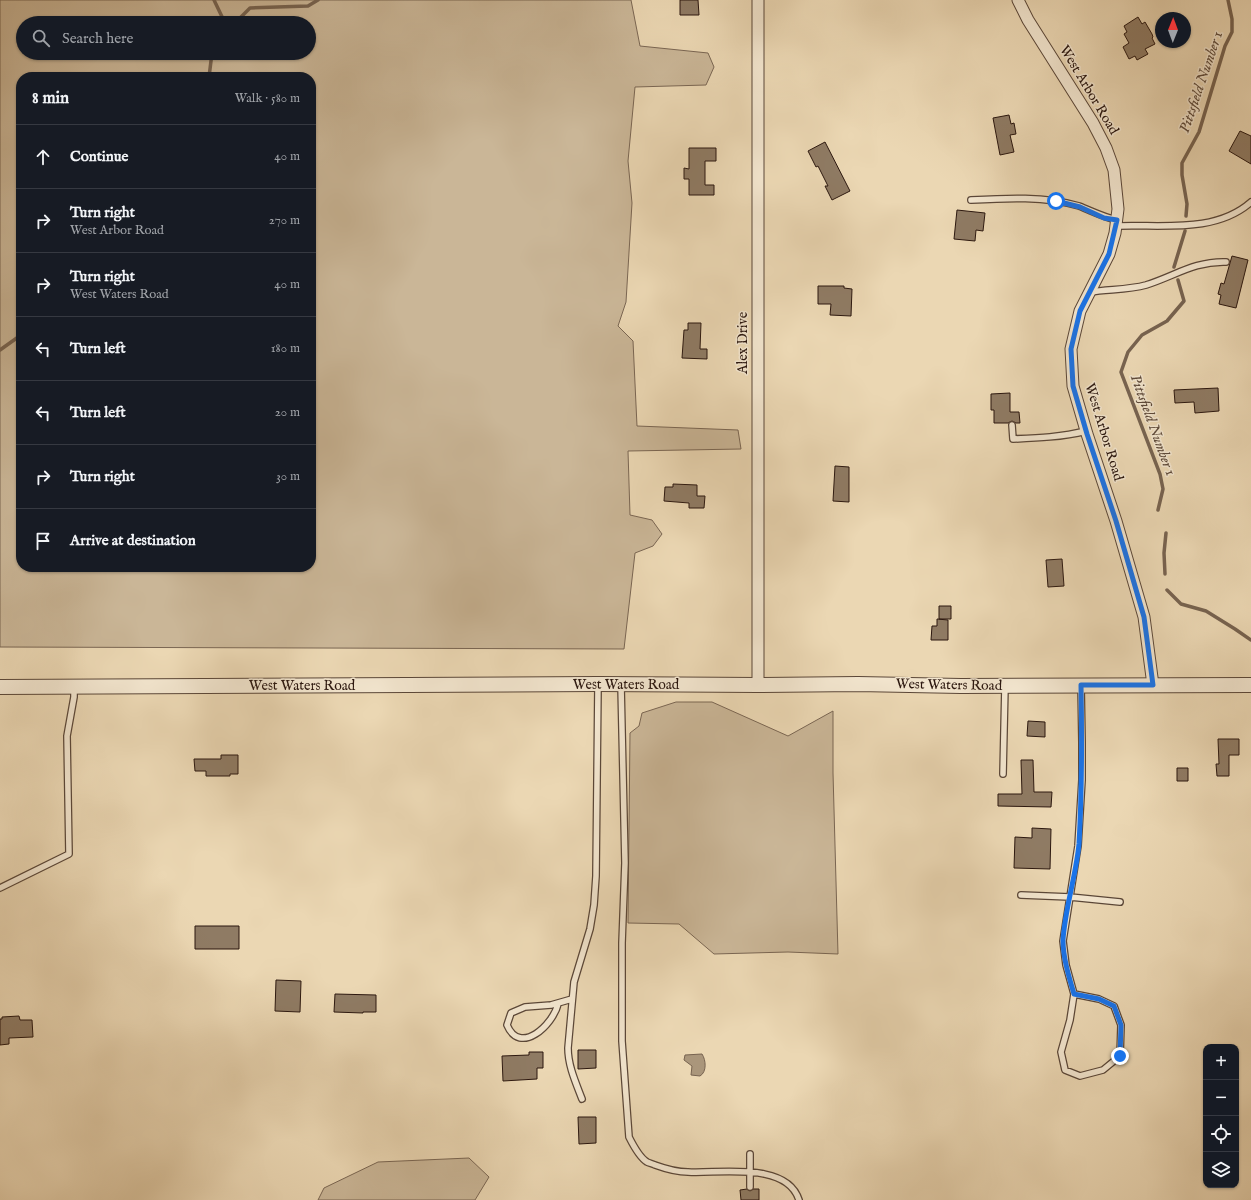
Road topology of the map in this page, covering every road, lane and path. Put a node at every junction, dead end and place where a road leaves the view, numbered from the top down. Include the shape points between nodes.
1 (758, 0) edge
2 (1018, 0) edge
3 (971, 200) dead end
4 (1251, 202) edge
5 (1116, 223) junction
6 (1226, 262) dead end
7 (1090, 292) junction
8 (1012, 425) dead end
9 (1086, 431) junction
10 (598, 684) junction
11 (621, 684) junction
12 (758, 685) junction
13 (1081, 685) junction
14 (1153, 685) junction
15 (1251, 685) edge
16 (1005, 686) junction
17 (0, 687) edge
18 (74, 687) junction
19 (1003, 774) dead end
20 (0, 888) edge
21 (1021, 895) dead end
22 (1070, 897) junction
23 (1120, 902) dead end
24 (1074, 994) junction
25 (572, 999) junction
26 (558, 1004) junction
27 (582, 1099) dead end
28 (750, 1154) dead end
29 (750, 1173) junction
30 (750, 1187) dead end
31 (799, 1200) edge

1 - 12 street, Alex Drive
2 - 5 street, West Arbor Road via 1028,20 1094,123 1106,148 1114,170 1118,209
3 - 5 lane via 1007,198 1056,201 1080,207
4 - 5 lane via 1241,211 1206,223 1160,226
5 - 7 street, West Arbor Road via 1109,254
6 - 7 lane via 1194,266 1146,285
7 - 9 street, West Arbor Road via 1080,311 1071,349 1073,386
8 - 9 lane via 1013,439
9 - 14 street, West Arbor Road via 1144,617
10 - 11 street, West Waters Road
10 - 18 street, West Waters Road
10 - 25 lane via 594,905
11 - 12 street, West Waters Road
11 - 29 lane via 625,863 622,1041 629,1137 646,1162 666,1170
12 - 16 street, West Waters Road
13 - 14 street, West Waters Road
13 - 16 street, West Waters Road
13 - 22 lane via 1082,780 1078,846
14 - 15 street, West Waters Road
16 - 19 lane
17 - 18 street, West Waters Road
18 - 20 lane via 67,736 69,854
21 - 22 lane
22 - 23 lane
22 - 24 lane via 1063,941
24 - 24 lane via 1061,1052 1065,1070 1080,1076 1103,1070 1120,1056 1121,1025 1114,1006 1099,999
25 - 26 lane
25 - 27 lane via 568,1057
26 - 26 lane via 524,1007 511,1013 506,1025 517,1038 535,1034 548,1024
28 - 29 lane
29 - 30 lane
29 - 31 lane via 777,1177 791,1186

